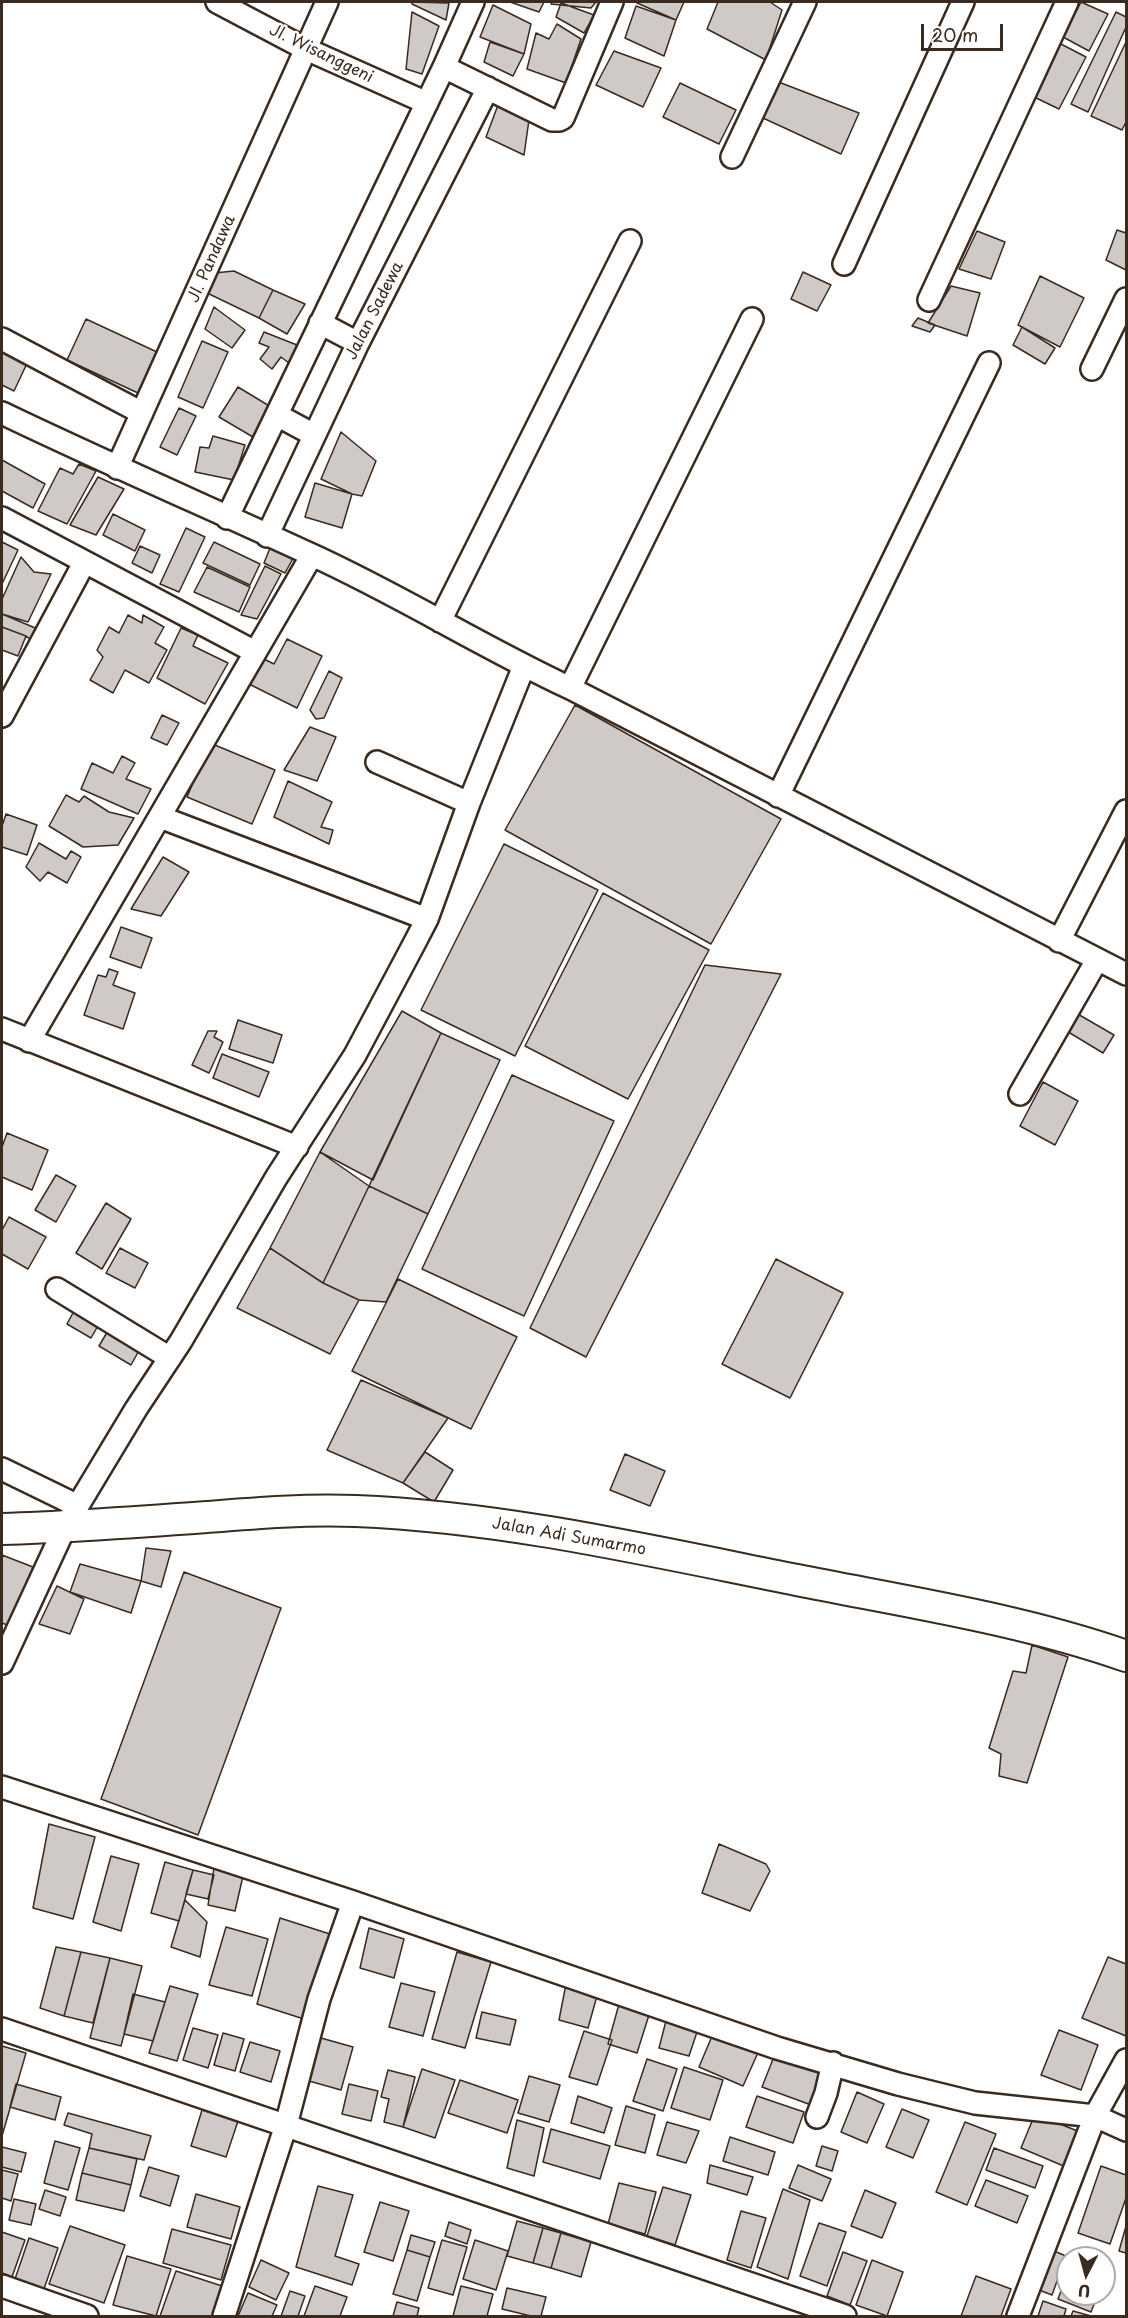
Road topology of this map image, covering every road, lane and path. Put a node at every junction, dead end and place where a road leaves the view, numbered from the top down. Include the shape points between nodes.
1 (217, 2) edge
2 (327, 2) edge
3 (473, 2) edge
4 (612, 2) edge
5 (805, 2) edge
6 (963, 2) edge
7 (1067, 2) edge
8 (306, 49) junction
9 (444, 67) junction
10 (488, 88) junction
11 (427, 103) junction
12 (732, 157) dead end
13 (630, 241) dead end
14 (844, 264) dead end
15 (1126, 299) edge
16 (929, 300) dead end
17 (752, 319) dead end
18 (320, 323) junction
19 (2, 339) edge
20 (358, 343) junction
21 (989, 363) dead end
22 (1092, 369) dead end
23 (2, 413) edge
24 (142, 413) junction
25 (277, 415) junction
26 (314, 435) junction
27 (117, 468) junction
28 (2, 518) edge
29 (227, 518) junction
30 (267, 536) junction
31 (312, 555) junction
32 (84, 563) junction
33 (440, 621) junction
34 (255, 652) junction
35 (524, 666) junction
36 (570, 688) junction
37 (2, 716) edge
38 (377, 762) dead end
39 (778, 796) junction
40 (469, 803) junction
41 (1126, 811) edge
42 (160, 817) junction
43 (427, 919) junction
44 (1059, 941) junction
45 (1097, 960) junction
46 (1126, 974) edge
47 (2, 1029) edge
48 (29, 1041) junction
49 (1020, 1094) dead end
50 (297, 1147) junction
51 (57, 1289) dead end
52 (170, 1358) junction
53 (2, 1469) edge
54 (72, 1516) junction
55 (2, 1529) edge
56 (1126, 1656) edge
57 (2, 1663) edge
58 (2, 1787) edge
59 (353, 1902) junction
60 (2, 2029) edge
61 (1126, 2060) edge
62 (833, 2063) junction
63 (1095, 2116) junction
64 (817, 2117) dead end
65 (286, 2125) junction
66 (1126, 2130) edge
67 (2, 2286) edge
68 (87, 2316) edge
69 (224, 2316) edge
70 (845, 2316) edge
71 (1018, 2316) edge

1 - 8 street, Jl. Wisanggeni
2 - 8 street, Jl. Pandawa
3 - 9 street
4 - 10 street via 563,118 552,120
5 - 12 street
6 - 14 street
7 - 16 street
8 - 11 street, Jl. Wisanggeni
8 - 24 street, Jl. Pandawa
9 - 10 street
9 - 11 street
10 - 20 street, Jalan Sadewa
11 - 18 street
13 - 33 street
15 - 22 street
17 - 36 street
18 - 20 street
18 - 25 street
19 - 24 street
20 - 26 street, Jalan Sadewa
21 - 39 street
23 - 27 street
24 - 27 street, Jl. Pandawa
25 - 26 street
25 - 29 street
26 - 30 street, Jalan Sadewa
27 - 29 street
28 - 32 street
29 - 30 street
30 - 31 street
31 - 33 street
31 - 34 street
32 - 34 street
32 - 37 street
33 - 35 street
34 - 42 street
35 - 36 street
35 - 40 street
36 - 39 street
38 - 40 street
39 - 44 street
40 - 43 street
41 - 44 street
42 - 43 street
42 - 48 street
43 - 50 street via 355,1055
44 - 45 street
45 - 46 street
45 - 49 street
47 - 48 street
48 - 50 street
50 - 52 street
51 - 52 street
52 - 54 street
53 - 54 street
54 - 55 main road, Jalan Adi Sumarmo
54 - 56 main road, Jalan Adi Sumarmo via 289,1510 368,1512 501,1524 1049,1632
54 - 57 street
58 - 59 street
59 - 62 street via 777,2048
59 - 65 street via 319,1999
60 - 65 street
61 - 63 street
62 - 63 street via 975,2103
62 - 64 street
63 - 66 street
63 - 71 street
65 - 69 street
65 - 70 street
67 - 68 street

